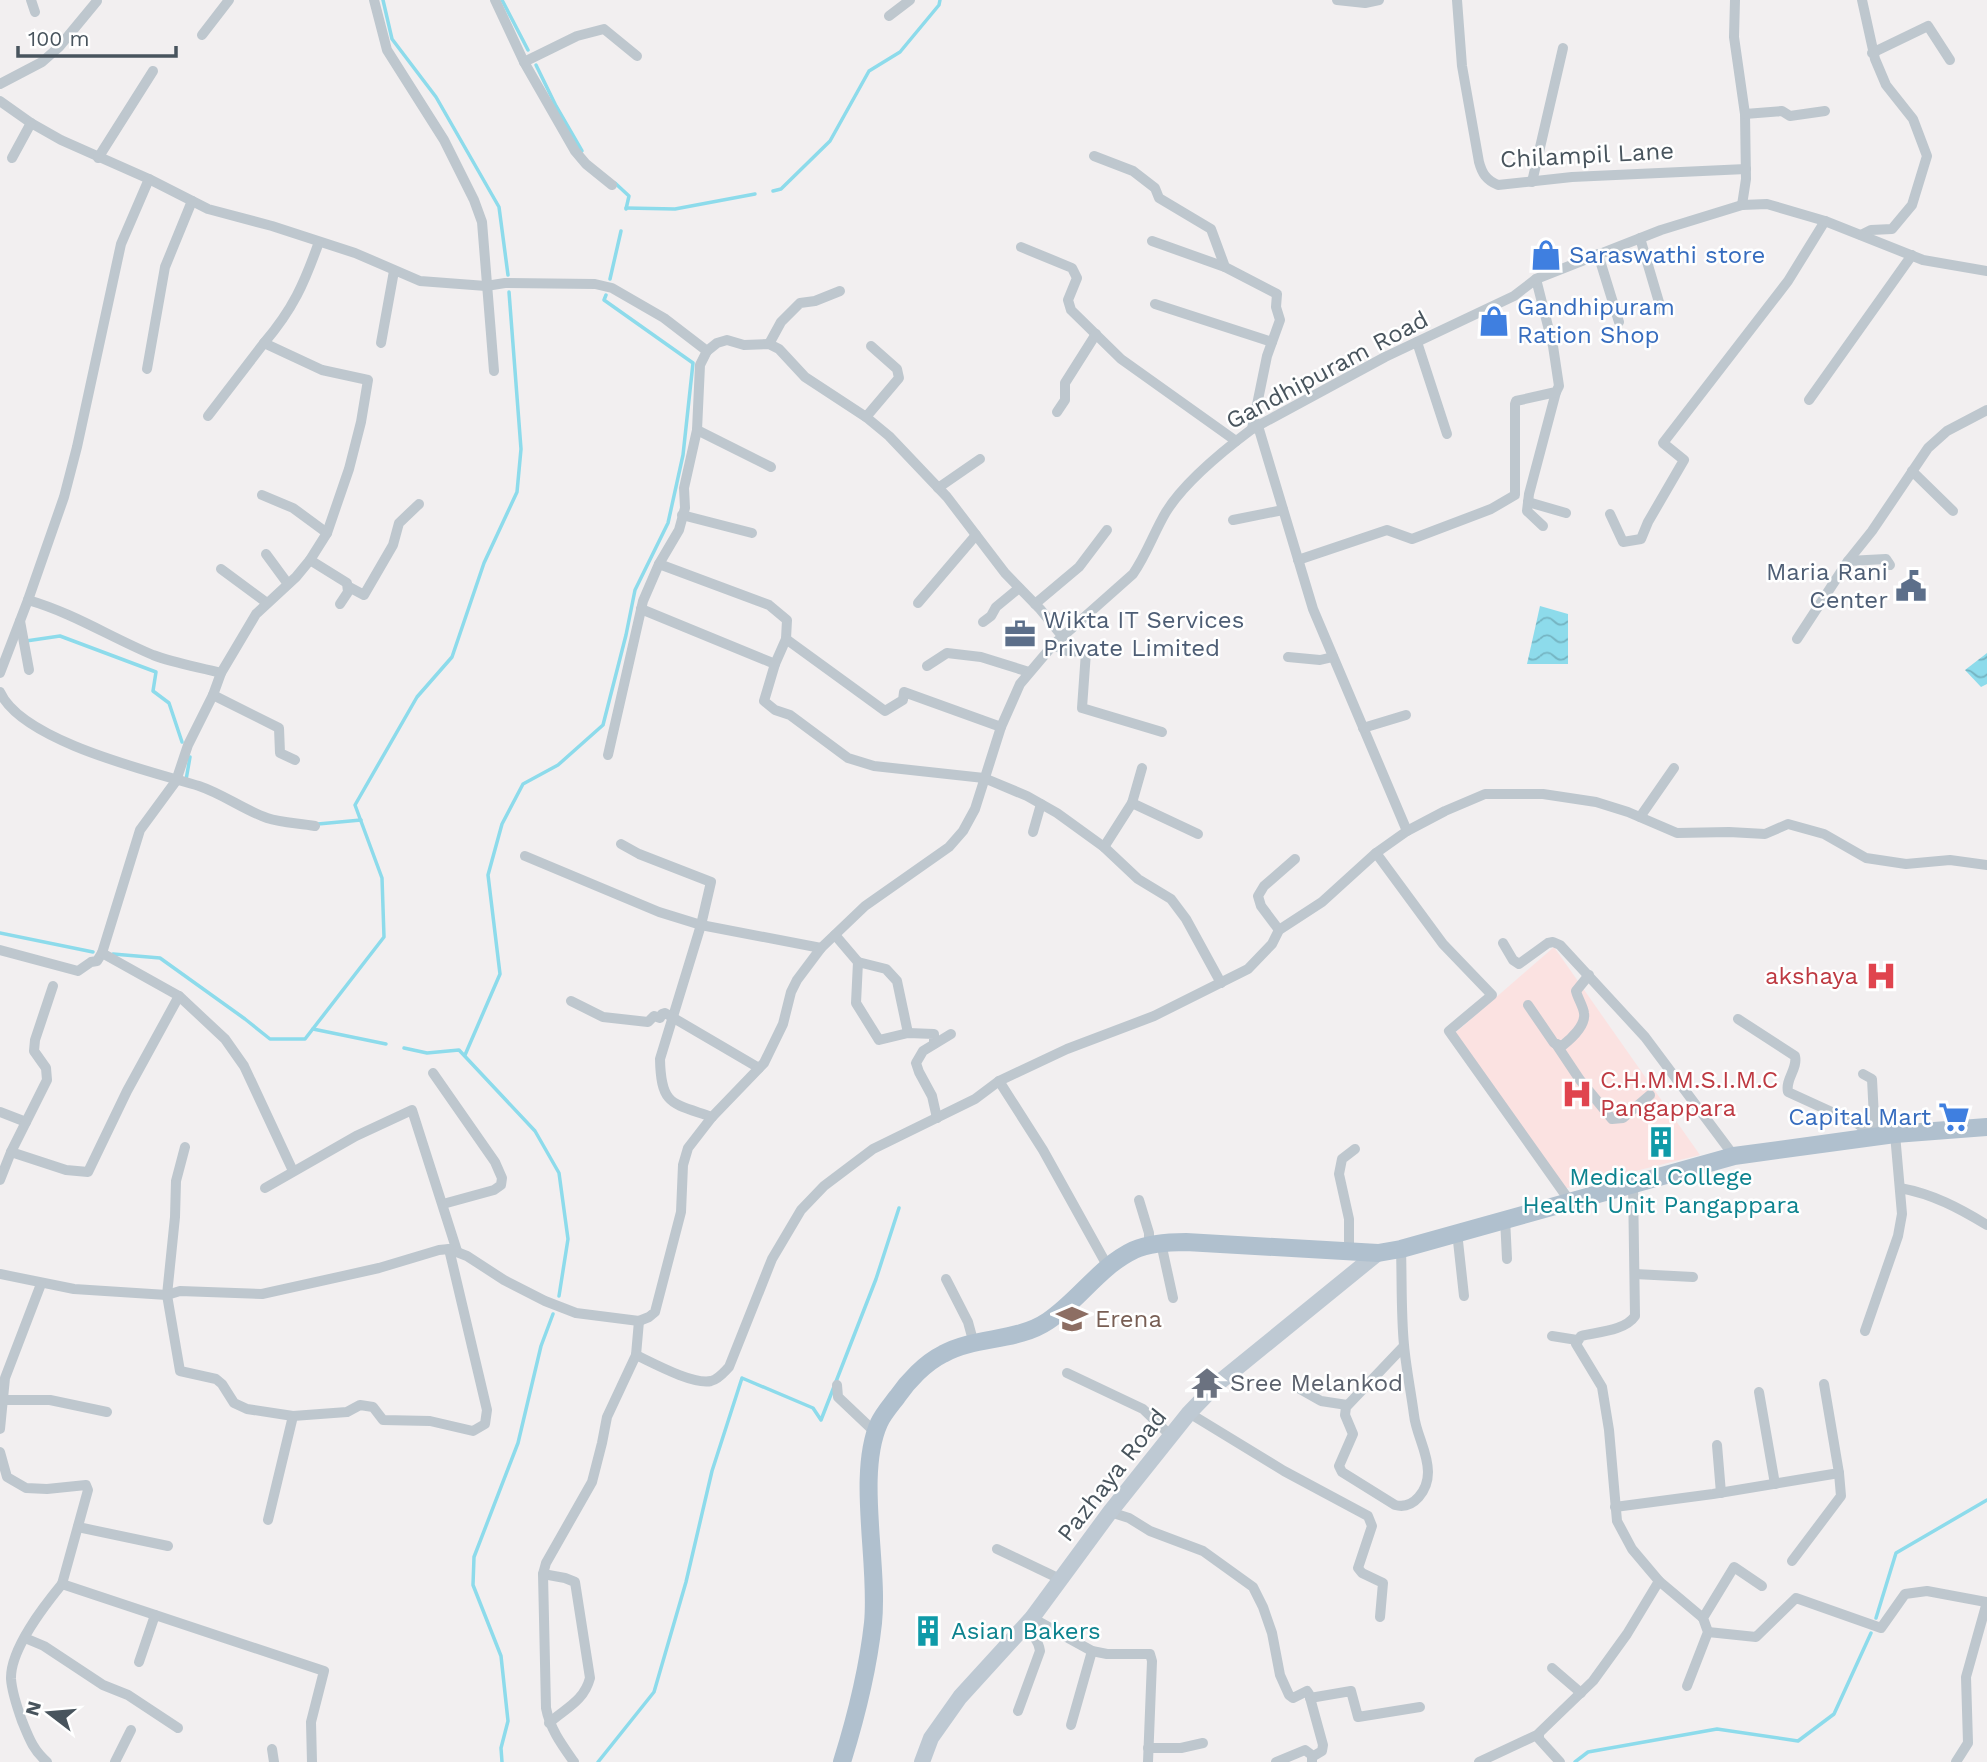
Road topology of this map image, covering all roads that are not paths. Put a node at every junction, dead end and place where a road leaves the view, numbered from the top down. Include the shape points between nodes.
1 (31, 0) edge
2 (229, 0) edge
3 (374, 0) edge
4 (495, 0) edge
5 (911, 0) edge
6 (1337, 0) edge
7 (1379, 0) edge
8 (1457, 0) edge
9 (1735, 0) edge
10 (1862, 0) edge
11 (97, 1) edge
12 (35, 12) dead end
13 (889, 16) dead end
14 (202, 35) dead end
15 (1563, 48) dead end
16 (1872, 52) junction
17 (637, 56) dead end
18 (1950, 60) dead end
19 (524, 62) junction
20 (153, 71) dead end
21 (0, 84) edge
22 (0, 101) edge
23 (1825, 111) dead end
24 (1745, 114) junction
25 (30, 123) junction
26 (1094, 156) dead end
27 (12, 158) dead end
28 (98, 158) junction
29 (1746, 169) junction
30 (149, 179) junction
31 (1532, 182) junction
32 (612, 185) dead end
33 (192, 201) junction
34 (1742, 205) junction
35 (1825, 221) junction
36 (1861, 235) junction
37 (1640, 238) junction
38 (1152, 241) dead end
39 (319, 242) junction
40 (1021, 247) dead end
41 (1598, 254) junction
42 (1912, 255) junction
43 (1225, 267) junction
44 (394, 271) junction
45 (1987, 271) edge
46 (1536, 279) junction
47 (486, 286) junction
48 (840, 291) dead end
49 (1155, 304) dead end
50 (1661, 309) dead end
51 (1619, 322) dead end
52 (1096, 334) junction
53 (1272, 342) junction
54 (1417, 342) junction
55 (264, 343) junction
56 (381, 343) dead end
57 (769, 344) junction
58 (871, 346) dead end
59 (707, 351) junction
60 (147, 369) dead end
61 (494, 370) dead end
62 (1556, 392) junction
63 (1808, 400) dead end
64 (1987, 410) edge
65 (1057, 412) dead end
66 (208, 416) dead end
67 (866, 417) junction
68 (1255, 427) junction
69 (698, 430) junction
70 (1447, 434) dead end
71 (1236, 441) junction
72 (979, 459) dead end
73 (771, 467) dead end
74 (1912, 471) junction
75 (938, 488) junction
76 (1516, 489) junction
77 (262, 495) dead end
78 (1529, 497) junction
79 (419, 503) dead end
80 (1283, 510) junction
81 (1953, 511) dead end
82 (1566, 513) dead end
83 (1610, 514) dead end
84 (682, 515) junction
85 (1233, 520) dead end
86 (1543, 526) dead end
87 (1107, 530) dead end
88 (327, 533) junction
89 (752, 533) dead end
90 (976, 535) junction
91 (266, 554) dead end
92 (310, 560) junction
93 (1298, 560) junction
94 (1848, 561) junction
95 (659, 564) junction
96 (1890, 565) dead end
97 (221, 569) dead end
98 (288, 584) junction
99 (349, 587) junction
100 (1019, 588) junction
101 (28, 600) junction
102 (267, 603) junction
103 (918, 603) dead end
104 (340, 604) dead end
105 (1035, 604) junction
106 (641, 608) junction
107 (20, 620) junction
108 (983, 622) dead end
109 (1063, 638) junction
110 (786, 639) junction
111 (1797, 639) dead end
112 (5, 643) edge
113 (1053, 645) junction
114 (1289, 657) dead end
115 (1333, 657) junction
116 (775, 664) junction
117 (927, 666) dead end
118 (29, 670) dead end
119 (1030, 672) junction
120 (0, 673) edge
121 (221, 673) junction
122 (0, 692) edge
123 (213, 695) junction
124 (1406, 715) dead end
125 (1001, 727) junction
126 (1363, 728) junction
127 (1162, 732) dead end
128 (608, 755) dead end
129 (295, 760) dead end
130 (1142, 768) dead end
131 (1674, 768) dead end
132 (984, 778) junction
133 (176, 781) junction
134 (1132, 803) junction
135 (1041, 804) junction
136 (1640, 817) junction
137 (315, 826) dead end
138 (1407, 831) junction
139 (1033, 832) dead end
140 (1198, 834) dead end
141 (621, 844) dead end
142 (1104, 847) junction
143 (1376, 853) junction
144 (525, 856) dead end
145 (1295, 859) dead end
146 (1987, 865) edge
147 (701, 925) junction
148 (1279, 930) junction
149 (835, 935) junction
150 (1503, 943) dead end
151 (821, 948) junction
152 (0, 950) edge
153 (102, 953) junction
154 (858, 962) junction
155 (1589, 975) junction
156 (1221, 984) junction
157 (53, 986) dead end
158 (179, 996) junction
159 (571, 1001) dead end
160 (1528, 1005) dead end
161 (672, 1017) junction
162 (1738, 1019) dead end
163 (908, 1033) junction
164 (951, 1034) dead end
165 (934, 1044) junction
166 (1556, 1044) junction
167 (759, 1068) junction
168 (433, 1073) dead end
169 (1863, 1074) dead end
170 (999, 1081) junction
171 (1650, 1095) dead end
172 (0, 1112) edge
173 (712, 1117) junction
174 (937, 1118) junction
175 (26, 1122) junction
176 (1987, 1127) edge
177 (1895, 1134) junction
178 (1875, 1138) junction
179 (185, 1147) dead end
180 (1355, 1149) dead end
181 (11, 1152) junction
182 (1734, 1156) junction
183 (293, 1171) junction
184 (0, 1180) edge
185 (1633, 1183) junction
186 (265, 1188) dead end
187 (1900, 1188) junction
188 (1139, 1200) dead end
189 (1569, 1200) junction
190 (443, 1204) junction
191 (1505, 1218) junction
192 (1987, 1225) edge
193 (1457, 1232) junction
194 (1155, 1244) junction
195 (1401, 1249) junction
196 (453, 1250) junction
197 (1349, 1251) junction
198 (1378, 1253) junction
199 (1507, 1259) dead end
200 (1108, 1267) junction
201 (1635, 1273) junction
202 (0, 1274) edge
203 (1693, 1277) dead end
204 (946, 1279) dead end
205 (41, 1284) junction
206 (167, 1295) junction
207 (1464, 1296) dead end
208 (1173, 1298) dead end
209 (639, 1321) junction
210 (1865, 1331) dead end
211 (1552, 1336) dead end
212 (1577, 1340) junction
213 (974, 1344) junction
214 (1404, 1346) junction
215 (636, 1354) junction
216 (1066, 1373) dead end
217 (1824, 1384) dead end
218 (837, 1385) dead end
219 (1298, 1388) dead end
220 (1759, 1392) dead end
221 (2, 1400) junction
222 (1348, 1405) junction
223 (107, 1412) dead end
224 (1189, 1413) junction
225 (293, 1416) junction
226 (0, 1429) edge
227 (877, 1434) junction
228 (1171, 1436) junction
229 (1717, 1445) dead end
230 (0, 1452) edge
231 (1839, 1474) junction
232 (3, 1479) edge
233 (1775, 1484) junction
234 (1721, 1493) junction
235 (1615, 1507) junction
236 (1110, 1512) junction
237 (268, 1520) dead end
238 (78, 1527) junction
239 (168, 1546) dead end
240 (997, 1549) dead end
241 (1792, 1561) dead end
242 (543, 1574) junction
243 (1060, 1579) junction
244 (1659, 1581) junction
245 (62, 1584) junction
246 (1762, 1586) dead end
247 (1987, 1602) edge
248 (155, 1615) junction
249 (1380, 1617) dead end
250 (1703, 1618) junction
251 (1027, 1623) junction
252 (1708, 1632) junction
253 (25, 1638) junction
254 (1092, 1651) junction
255 (139, 1662) dead end
256 (1552, 1668) dead end
257 (1687, 1686) dead end
258 (1581, 1693) junction
259 (1310, 1698) junction
260 (1420, 1707) dead end
261 (1018, 1711) dead end
262 (549, 1723) junction
263 (1072, 1725) dead end
264 (178, 1728) dead end
265 (131, 1730) dead end
266 (1539, 1734) junction
267 (1203, 1743) dead end
268 (1148, 1748) junction
269 (272, 1749) dead end
270 (1312, 1759) edge
271 (47, 1762) edge
272 (115, 1762) edge
273 (274, 1762) edge
274 (312, 1762) edge
275 (574, 1762) edge
276 (842, 1762) edge
277 (922, 1762) edge
278 (1148, 1762) edge
279 (1276, 1762) edge
280 (1479, 1762) edge
281 (1560, 1762) edge
282 (1956, 1762) edge

1 - 12 street
2 - 14 street
3 - 47 street via 387,50 444,140 474,200 484,233
4 - 19 street
5 - 13 street
6 - 7 street
8 - 31 street, Chilampil Lane via 1462,66 1482,173 1498,185
9 - 24 street via 1734,37
10 - 16 street
11 - 21 street via 42,62
15 - 31 street
16 - 18 street via 1928,26
16 - 36 street via 1886,85 1913,120 1927,156 1906,213 1892,229
17 - 19 street via 604,29 577,36
19 - 32 street via 575,151
20 - 28 street
22 - 25 street
23 - 24 street via 1790,116 1782,111
24 - 29 street
25 - 27 street
25 - 28 street
26 - 43 street via 1133,171 1155,188 1159,198 1211,229
28 - 30 street
29 - 31 street, Chilampil Lane
29 - 34 street
30 - 33 street
30 - 101 street via 121,244 64,497
33 - 39 street
33 - 60 street via 165,267
34 - 35 street, Gandhipuram Road via 1767,204
34 - 37 street, Gandhipuram Road
35 - 36 street, Gandhipuram Road
35 - 83 street via 1788,281 1663,443 1684,460 1641,539 1623,542
36 - 42 street, Gandhipuram Road
37 - 41 street, Gandhipuram Road
37 - 50 street
38 - 43 street
39 - 44 street
39 - 55 street via 304,286
40 - 52 street via 1072,268 1077,278 1068,300 1071,310
41 - 46 street, Gandhipuram Road
41 - 51 street
42 - 45 street, Gandhipuram Road
42 - 63 street
43 - 53 street via 1277,293 1280,320
44 - 47 street via 420,281
44 - 56 street
46 - 54 street, Gandhipuram Road via 1514,296
46 - 62 street via 1559,379
47 - 59 street via 545,283 612,288 664,318
47 - 61 street
48 - 57 street via 800,303 781,322
49 - 53 street
52 - 65 street via 1065,383 1065,400
52 - 71 street via 1121,359
53 - 68 street
54 - 68 street, Gandhipuram Road
54 - 70 street
55 - 66 street
55 - 88 street via 321,370 368,380 352,457
57 - 59 street via 727,340
57 - 67 street via 805,377
58 - 67 street via 897,369 899,378
59 - 69 street via 700,365
62 - 76 street via 1515,404
62 - 78 street
64 - 74 street via 1947,431 1927,448
67 - 75 street
68 - 71 street, Gandhipuram Road
68 - 80 street
69 - 73 street
69 - 84 street
71 - 109 street, Gandhipuram Road via 1167,511 1133,574
72 - 75 street
74 - 81 street
74 - 94 street
75 - 90 street
76 - 78 street
76 - 93 street via 1516,495 1490,509 1428,534 1412,539 1388,530
77 - 88 street via 293,508
78 - 82 street
78 - 86 street via 1527,511
79 - 99 street via 399,523 393,545 364,595
80 - 85 street
80 - 93 street
84 - 89 street
84 - 95 street via 679,530
87 - 105 street via 1079,567
88 - 92 street
90 - 100 street
90 - 103 street
91 - 98 street
92 - 98 street
92 - 99 street
93 - 115 street
94 - 96 street via 1886,559
94 - 111 street
95 - 106 street
95 - 110 street via 768,605 787,620
97 - 102 street
98 - 102 street
99 - 104 street
100 - 105 street
100 - 108 street
101 - 107 street
101 - 121 street via 94,625 156,656
102 - 121 street
105 - 109 street
106 - 116 street
106 - 128 street
107 - 112 street
107 - 118 street
109 - 113 street, Gandhipuram Road
110 - 116 street
110 - 125 street via 885,711 903,700 904,692
112 - 120 street
113 - 119 street, Gandhipuram Road
113 - 127 street via 1086,652 1082,708
114 - 115 street
115 - 126 street
116 - 132 street via 764,701 848,758 874,766
117 - 119 street via 947,653 981,657
119 - 125 street, Gandhipuram Road
121 - 123 street
122 - 133 street via 5,704 46,733
123 - 129 street via 279,728 280,753
123 - 133 street
124 - 126 street
125 - 132 street, Gandhipuram Road
126 - 138 street
130 - 134 street
131 - 136 street
132 - 135 street
132 - 149 street, Gandhipuram Road via 969,820 949,847 865,906
133 - 137 street via 201,787 268,818
133 - 153 street via 140,830
134 - 140 street
134 - 142 street
135 - 139 street
135 - 142 street
136 - 138 street via 1596,802 1556,796 1485,794
136 - 146 street via 1677,833 1765,834 1788,824 1824,834 1866,858 1906,864 1950,860
138 - 143 street
141 - 147 street via 711,883
142 - 156 street via 1138,879 1171,899
143 - 148 street via 1322,902
143 - 189 street via 1443,944 1492,995 1450,1031
144 - 147 street
145 - 148 street via 1258,896
147 - 151 street
147 - 161 street
148 - 156 street via 1248,970
149 - 151 street, Gandhipuram Road
149 - 154 street
150 - 155 street via 1519,964 1548,943 1557,943
151 - 167 street, Gandhipuram Road via 797,980 774,1045
152 - 153 street via 78,971
153 - 158 street
154 - 163 street via 886,969 897,981
154 - 163 street via 856,1003 879,1040
155 - 166 street via 1576,991 1583,1021 1566,1043
155 - 182 street via 1645,1037
156 - 170 street
157 - 175 street via 34,1051 48,1074
158 - 181 street via 88,1172 66,1170
158 - 183 street via 225,1039 244,1066
159 - 161 street via 603,1017 648,1022 666,1013
160 - 166 street
161 - 167 street
161 - 173 street via 660,1059 663,1091 671,1102
162 - 178 street via 1796,1056 1788,1092 1858,1124
163 - 165 street via 934,1034
164 - 165 street
165 - 174 street via 916,1063
166 - 171 street via 1612,1119 1623,1118
167 - 173 street, Gandhipuram Road
168 - 190 street via 502,1178 494,1190
169 - 178 street via 1872,1079
170 - 174 street
170 - 200 street
172 - 175 street
173 - 209 street, Gandhipuram Road via 688,1148 681,1212 655,1312
174 - 215 street via 873,1149 801,1210 772,1259 729,1367 720,1377 710,1382 696,1380
175 - 181 street
176 - 177 main road
177 - 178 main road
177 - 187 street
178 - 182 main road
179 - 206 street via 176,1181
180 - 197 street via 1342,1159 1339,1174 1349,1219
181 - 184 street
182 - 185 main road
183 - 186 street
183 - 190 street via 412,1110
185 - 189 main road
185 - 201 street
187 - 192 street via 1942,1199
187 - 210 street via 1898,1236
188 - 194 street
189 - 191 main road
190 - 196 street
191 - 193 main road
191 - 199 street
193 - 195 main road
193 - 207 street
194 - 197 main road
194 - 200 main road
194 - 208 street
195 - 198 main road
195 - 214 street
196 - 206 street via 262,1294 180,1291
196 - 209 street via 545,1301 576,1312
196 - 225 street via 487,1410 485,1424 473,1431 430,1421 393,1422 383,1420 373,1407 360,1405 347,1412
197 - 198 main road
198 - 224 street, Pazhaya Road via 1217,1384
200 - 213 main road via 1047,1321 1017,1335
201 - 203 street
201 - 212 street via 1633,1319
202 - 205 street
204 - 213 street
205 - 206 street
205 - 221 street via 5,1378
206 - 225 street via 180,1371 216,1379 234,1403 247,1409
209 - 215 street
211 - 212 street
212 - 235 street via 1577,1349 1602,1387
213 - 227 main road via 943,1354 907,1382 879,1423
214 - 222 street
214 - 222 street via 1428,1473 1423,1492 1409,1505 1395,1505 1340,1471 1353,1434 1345,1415
215 - 242 street via 607,1417 592,1482
216 - 228 street via 1143,1409
217 - 231 street
218 - 227 street via 838,1397
219 - 222 street via 1321,1401
220 - 233 street
221 - 223 street via 50,1400
221 - 226 street
224 - 228 street, Pazhaya Road
224 - 249 street via 1368,1516 1372,1526 1358,1568 1383,1583
225 - 237 street
227 - 276 main road via 869,1464 873,1622 854,1724
228 - 236 street, Pazhaya Road
229 - 234 street
230 - 232 street
231 - 233 street
231 - 241 street via 1841,1496
232 - 238 street via 26,1488 86,1485
233 - 234 street
234 - 235 street
235 - 244 street via 1618,1524 1632,1549
236 - 243 street, Pazhaya Road
236 - 259 street via 1203,1551 1253,1587 1264,1607 1289,1695 1294,1698 1307,1691
238 - 239 street
238 - 245 street
240 - 243 street
242 - 262 street
242 - 262 street via 575,1582 590,1678 575,1704
243 - 251 street, Pazhaya Road
244 - 250 street
244 - 258 street via 1627,1634
245 - 248 street
245 - 253 street
246 - 250 street via 1734,1567
247 - 252 street via 1927,1591 1905,1594 1881,1628 1796,1598 1756,1637
247 - 282 street via 1966,1677 1969,1738
248 - 255 street
248 - 274 street via 324,1671 310,1722
250 - 252 street
251 - 254 street
251 - 261 street via 1040,1651
251 - 277 street, Pazhaya Road via 953,1706 931,1738
252 - 257 street
253 - 264 street
253 - 271 street via 13,1665 13,1690 31,1745
254 - 263 street
254 - 268 street via 1151,1656
256 - 258 street
258 - 266 street
259 - 260 street via 1351,1691 1358,1717
259 - 270 street via 1323,1745
262 - 275 street
265 - 272 street
266 - 280 street
266 - 281 street
267 - 268 street
268 - 278 street
269 - 273 street
270 - 279 street via 1305,1750

